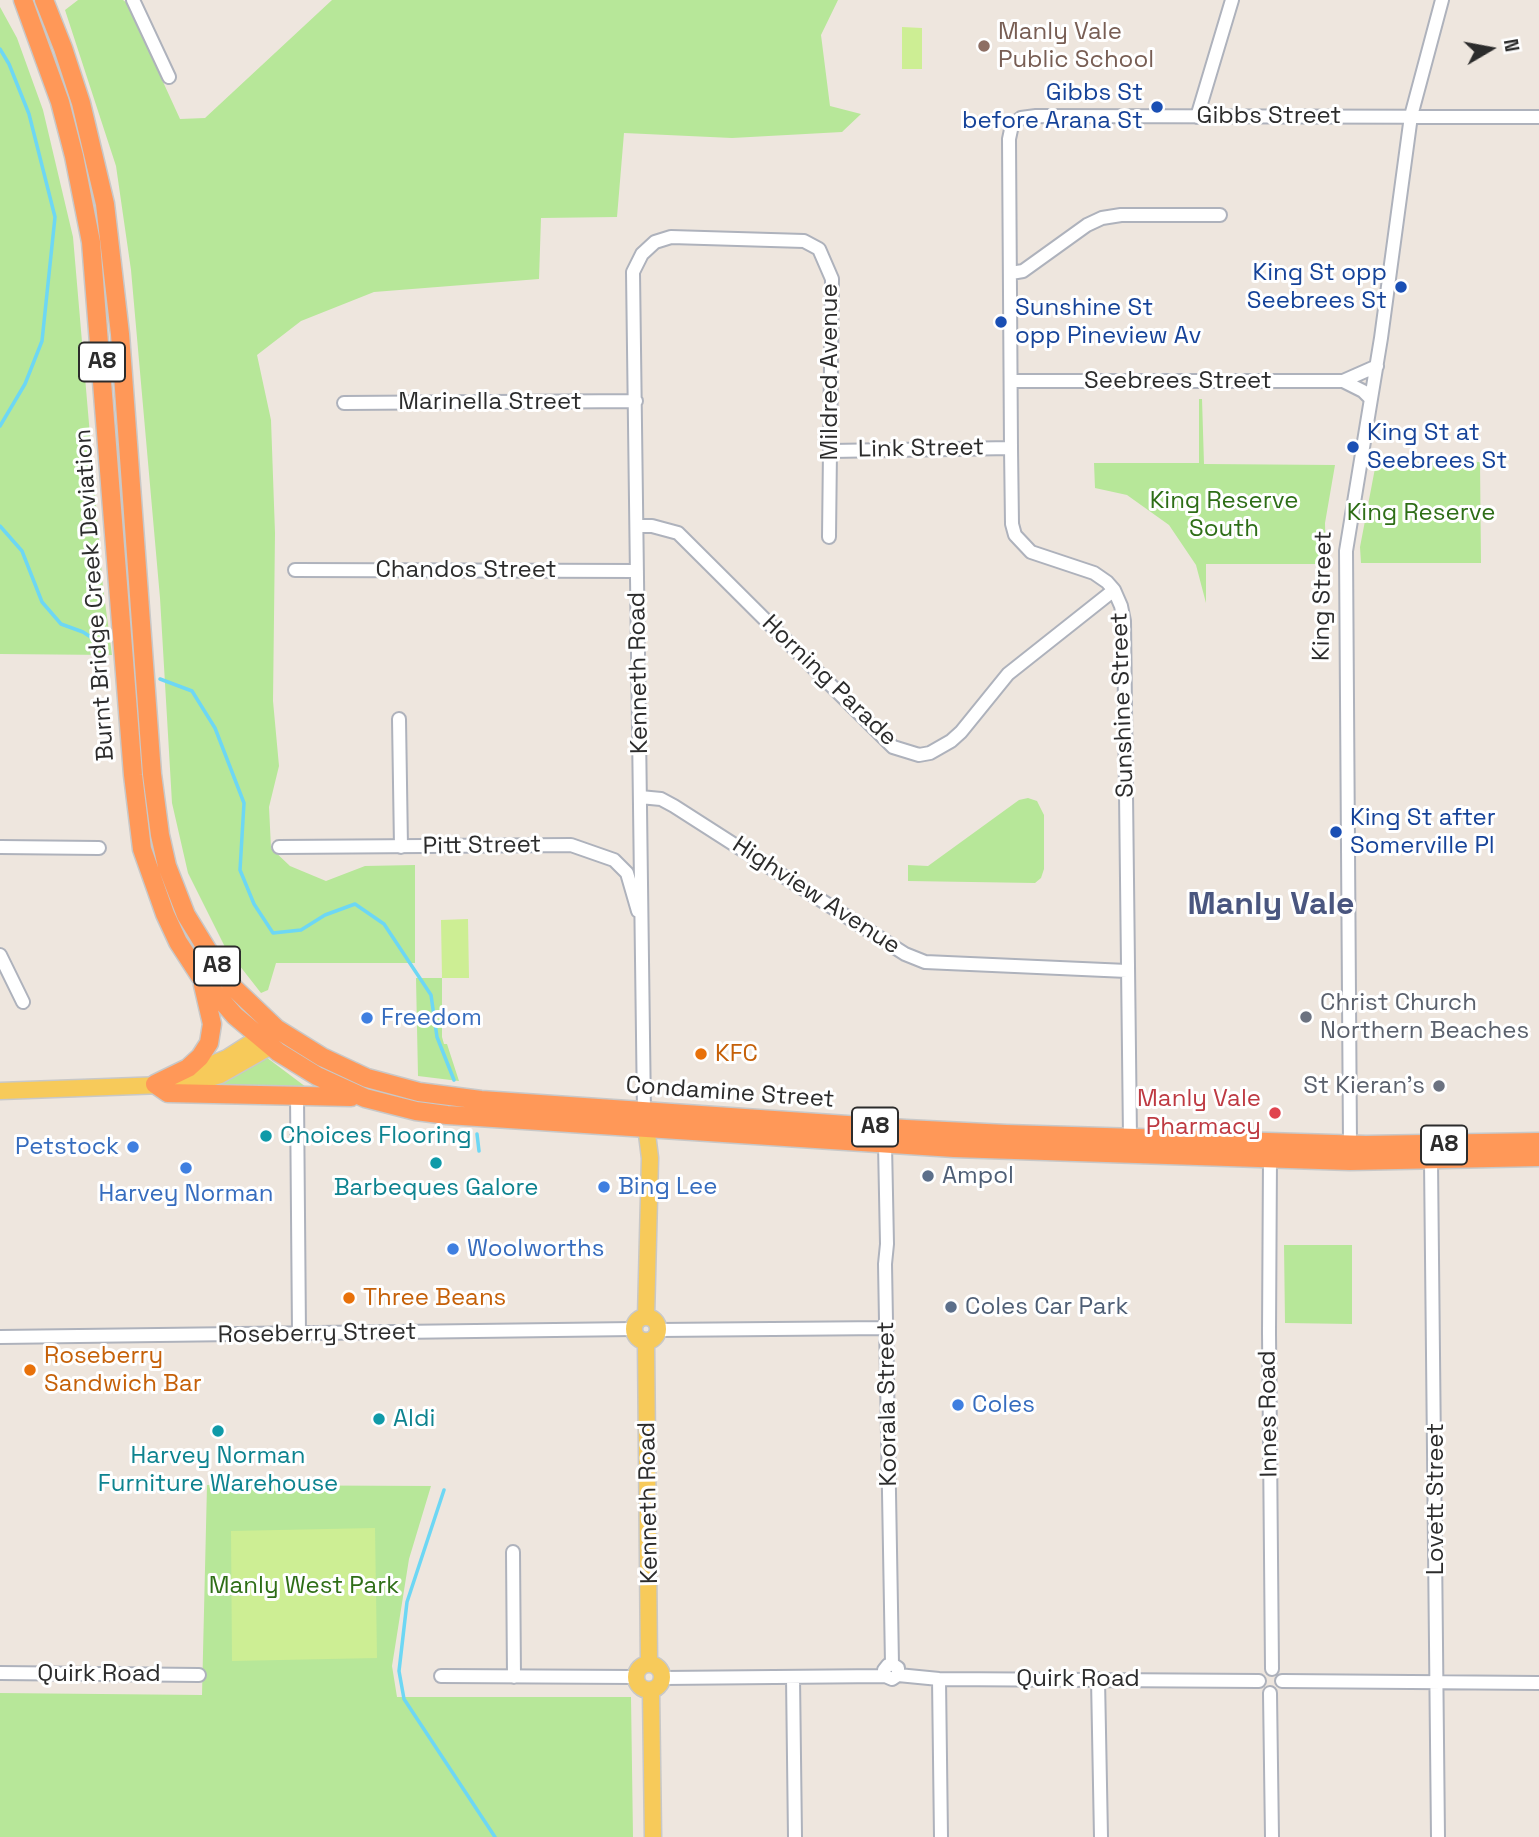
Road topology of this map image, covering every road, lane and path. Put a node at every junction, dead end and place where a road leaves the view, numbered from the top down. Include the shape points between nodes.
1 (23, 0) edge
2 (44, 0) edge
3 (133, 0) edge
4 (1232, 0) edge
5 (1442, 0) edge
6 (169, 77) dead end
7 (1411, 116) junction
8 (1198, 117) junction
9 (1539, 117) edge
10 (1007, 122) joint
11 (1220, 215) dead end
12 (655, 242) joint
13 (1010, 274) junction
14 (1377, 366) junction
15 (1012, 381) junction
16 (1343, 381) junction
17 (1371, 399) junction
18 (636, 401) junction
19 (344, 403) dead end
20 (1011, 448) junction
21 (831, 451) junction
22 (638, 526) junction
23 (830, 537) dead end
24 (295, 570) dead end
25 (637, 571) junction
26 (1114, 590) junction
27 (398, 719) dead end
28 (640, 797) junction
29 (0, 847) edge
30 (279, 847) dead end
31 (401, 847) junction
32 (99, 848) dead end
33 (642, 921) junction
34 (0, 955) edge
35 (1127, 971) junction
36 (200, 976) junction
37 (23, 1002) dead end
38 (269, 1037) junction
39 (155, 1084) junction
40 (0, 1091) edge
41 (297, 1095) junction
42 (365, 1098) junction
43 (645, 1120) junction
44 (1130, 1138) junction
45 (1539, 1142) edge
46 (885, 1144) junction
47 (1350, 1153) junction
48 (1539, 1157) edge
49 (1270, 1158) junction
50 (1431, 1161) junction
51 (646, 1317) junction
52 (887, 1328) junction
53 (634, 1329) junction
54 (299, 1334) junction
55 (652, 1336) junction
56 (0, 1337) edge
57 (513, 1552) dead end
58 (649, 1664) junction
59 (1272, 1669) junction
60 (891, 1672) junction
61 (0, 1673) edge
62 (199, 1675) dead end
63 (441, 1676) dead end
64 (514, 1677) junction
65 (636, 1677) junction
66 (793, 1677) junction
67 (939, 1679) junction
68 (1098, 1679) junction
69 (1259, 1681) junction
70 (1282, 1681) junction
71 (1437, 1681) junction
72 (1539, 1683) edge
73 (657, 1684) junction
74 (1270, 1693) junction
75 (653, 1837) edge
76 (795, 1837) edge
77 (941, 1837) edge
78 (1101, 1837) edge
79 (1272, 1837) edge
80 (1438, 1837) edge

1 - 36 highway, Burnt Bridge Creek Deviation / A8 via 60,102 90,242 142,849 165,914
2 - 38 highway, Burnt Bridge Creek Deviation / A8 via 81,103 105,204 120,334 160,835 186,915
3 - 6 street
4 - 8 street
5 - 7 street, King Street
7 - 8 street, Gibbs Street
7 - 9 street, Gibbs Street
7 - 14 street, King Street
8 - 10 street, Gibbs Street via 1030,116
10 - 13 street, Sunshine Street
11 - 13 street via 1102,218 1023,271
12 - 18 street, Kenneth Road via 633,272
12 - 21 street, Mildred Avenue via 671,237 804,241 819,249 832,279
13 - 15 street, Sunshine Street
14 - 16 street, Seebrees Street
14 - 17 street, King Street
15 - 16 street, Seebrees Street
15 - 20 street, Sunshine Street
16 - 17 street
17 - 47 street, King Street via 1346,551
18 - 19 street, Marinella Street
18 - 22 street, Kenneth Road
20 - 21 street, Link Street
20 - 26 street, Sunshine Street via 1013,524 1020,543 1031,552 1094,573
21 - 23 street, Mildred Avenue
22 - 25 street, Kenneth Road
22 - 26 street, Horning Parade via 678,533 893,747 919,755 951,741 1008,674
24 - 25 street, Chandos Street
25 - 28 street, Kenneth Road
26 - 35 street, Sunshine Street via 1124,621
27 - 31 street
28 - 33 street, Kenneth Road
28 - 35 street, Highview Avenue via 674,806 905,954 925,962
29 - 32 street
30 - 31 street, Pitt Street
31 - 33 street, Pitt Street via 571,845 594,852 614,860 627,873
33 - 43 street, Kenneth Road
34 - 37 street
35 - 44 street, Sunshine Street
36 - 38 highway, Burnt Bridge Creek Deviation / A8 via 235,1016
36 - 39 highway via 212,1024 209,1043 188,1068
38 - 39 main road via 186,1076
38 - 42 highway, Burnt Bridge Creek Deviation / A8 via 317,1076
38 - 43 highway, Condamine Street / A8 via 402,1089
39 - 40 main road
39 - 41 highway via 168,1093
41 - 42 highway
41 - 54 street
42 - 43 highway, Condamine Street / A8 via 416,1111 489,1118
43 - 44 highway, Condamine Street / A8
43 - 46 highway, Condamine Street / A8
43 - 51 main road, Kenneth Road via 650,1158
44 - 47 highway, Condamine Street / A8
45 - 47 highway, Condamine Street / A8 via 1427,1145
46 - 49 highway, Condamine Street / A8
46 - 52 street, Koorala Street
47 - 49 highway, Condamine Street / A8
47 - 50 highway, Condamine Street / A8
48 - 50 highway, Condamine Street / A8
49 - 59 street, Innes Road
50 - 71 street, Lovett Street
51 - 53 main road via 636,1322
51 - 55 main road via 655,1321
52 - 55 street
52 - 60 street, Koorala Street
53 - 54 street, Roseberry Street
53 - 55 main road via 637,1337
54 - 56 street, Roseberry Street
55 - 58 main road, Kenneth Road
57 - 64 street
58 - 65 main road via 639,1669
58 - 73 main road via 660,1670
59 - 69 street via 1264,1671
59 - 70 street
60 - 66 street, Quirk Road
60 - 67 street, Quirk Road
61 - 62 street, Quirk Road
63 - 64 street
64 - 65 street
65 - 73 main road via 641,1688
66 - 73 street, Quirk Road
66 - 76 street
67 - 68 street, Quirk Road
67 - 77 street
68 - 69 street, Quirk Road
68 - 78 street
69 - 74 street
70 - 71 street
70 - 74 street via 1280,1688
71 - 72 street
71 - 80 street, Lovett Street
73 - 75 main road
74 - 79 street

